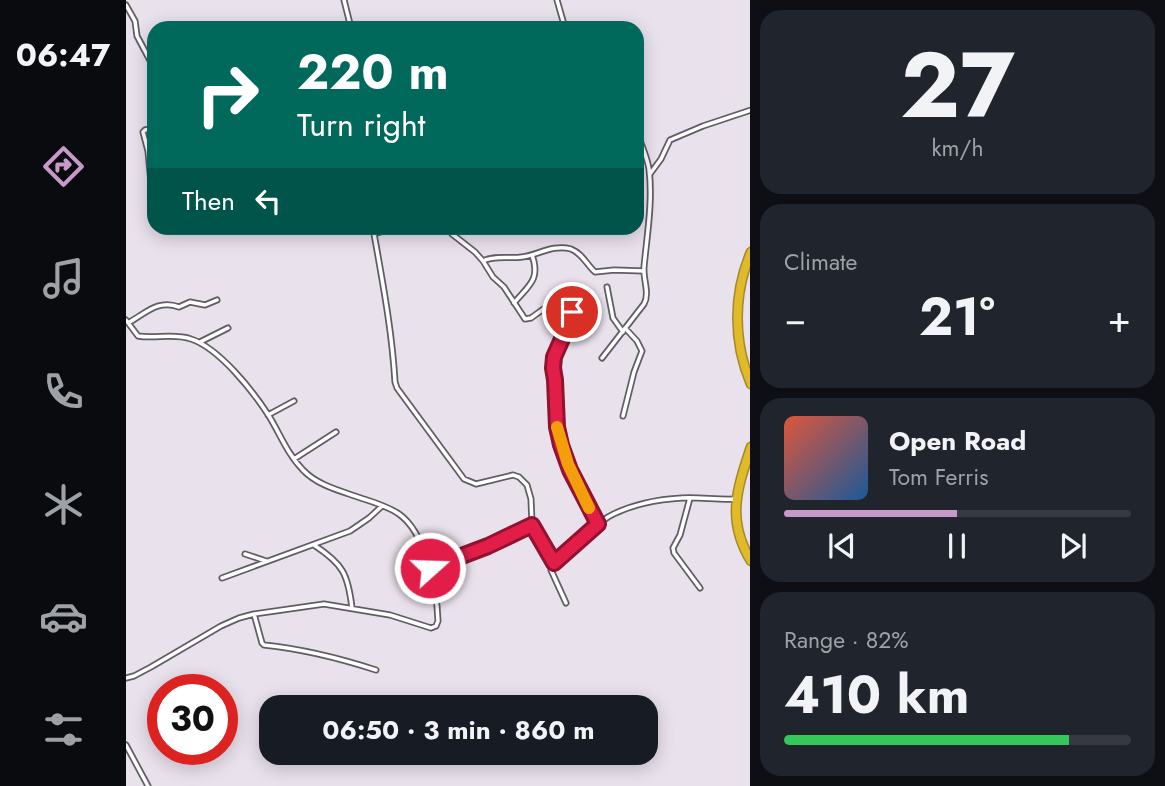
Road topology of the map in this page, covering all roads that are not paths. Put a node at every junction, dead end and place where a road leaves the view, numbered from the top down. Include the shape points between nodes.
1 (344, 0) edge
2 (557, 0) edge
3 (126, 5) edge
4 (349, 21) edge
5 (563, 21) edge
6 (147, 55) edge
7 (745, 112) edge
8 (147, 130) edge
9 (147, 147) edge
10 (644, 152) edge
11 (649, 175) junction
12 (374, 235) edge
13 (454, 235) edge
14 (750, 252) edge
15 (532, 255) junction
16 (483, 261) junction
17 (644, 271) junction
18 (607, 287) dead end
19 (566, 296) dead end
20 (217, 300) dead end
21 (566, 302) junction
22 (514, 303) junction
23 (127, 322) edge
24 (228, 328) dead end
25 (624, 330) junction
26 (200, 342) junction
27 (602, 358) dead end
28 (750, 384) edge
29 (294, 401) dead end
30 (268, 415) junction
31 (623, 416) dead end
32 (336, 432) dead end
33 (750, 447) edge
34 (294, 458) junction
35 (690, 498) junction
36 (736, 499) junction
37 (382, 506) junction
38 (598, 524) junction
39 (532, 525) junction
40 (314, 545) junction
41 (245, 554) dead end
42 (750, 561) edge
43 (268, 562) junction
44 (554, 563) junction
45 (430, 568) junction
46 (222, 578) dead end
47 (700, 588) dead end
48 (566, 603) dead end
49 (352, 608) junction
50 (254, 614) junction
51 (376, 670) dead end
52 (126, 678) edge
53 (126, 745) edge
54 (148, 786) edge

1 - 4 street
2 - 5 street
3 - 6 street
7 - 11 street via 670,140
8 - 9 street via 143,132
10 - 11 street
11 - 17 street
12 - 39 street via 397,388 464,479 476,484 513,475 524,481 530,493
13 - 16 street
14 - 28 highway via 739,285 738,318 741,357
15 - 16 street
15 - 17 street via 563,248 578,253 595,272
15 - 22 street via 533,283
16 - 22 street
17 - 25 street via 647,298
18 - 25 street via 613,317
19 - 21 street
20 - 23 street via 179,307 169,303
21 - 22 street via 549,305 527,320
21 - 38 street via 572,316 553,368 557,427 570,470
23 - 26 street via 141,337 184,337
24 - 26 street
25 - 27 street
25 - 31 street via 642,351
26 - 30 street via 232,369
29 - 30 street
30 - 34 street
32 - 34 street
33 - 36 highway
34 - 37 street via 305,472 326,485
35 - 36 street
35 - 38 street via 643,504
35 - 47 street via 673,548
36 - 42 highway via 736,526
37 - 40 street via 350,531
37 - 45 street via 411,526
38 - 44 street
39 - 44 street
39 - 45 street
40 - 43 street
40 - 49 street via 343,570
41 - 43 street
43 - 46 street
44 - 48 street via 551,570
45 - 49 street via 439,621 434,628
49 - 50 street via 320,604
50 - 51 street via 264,645 320,653
50 - 52 street via 221,626
53 - 54 street

